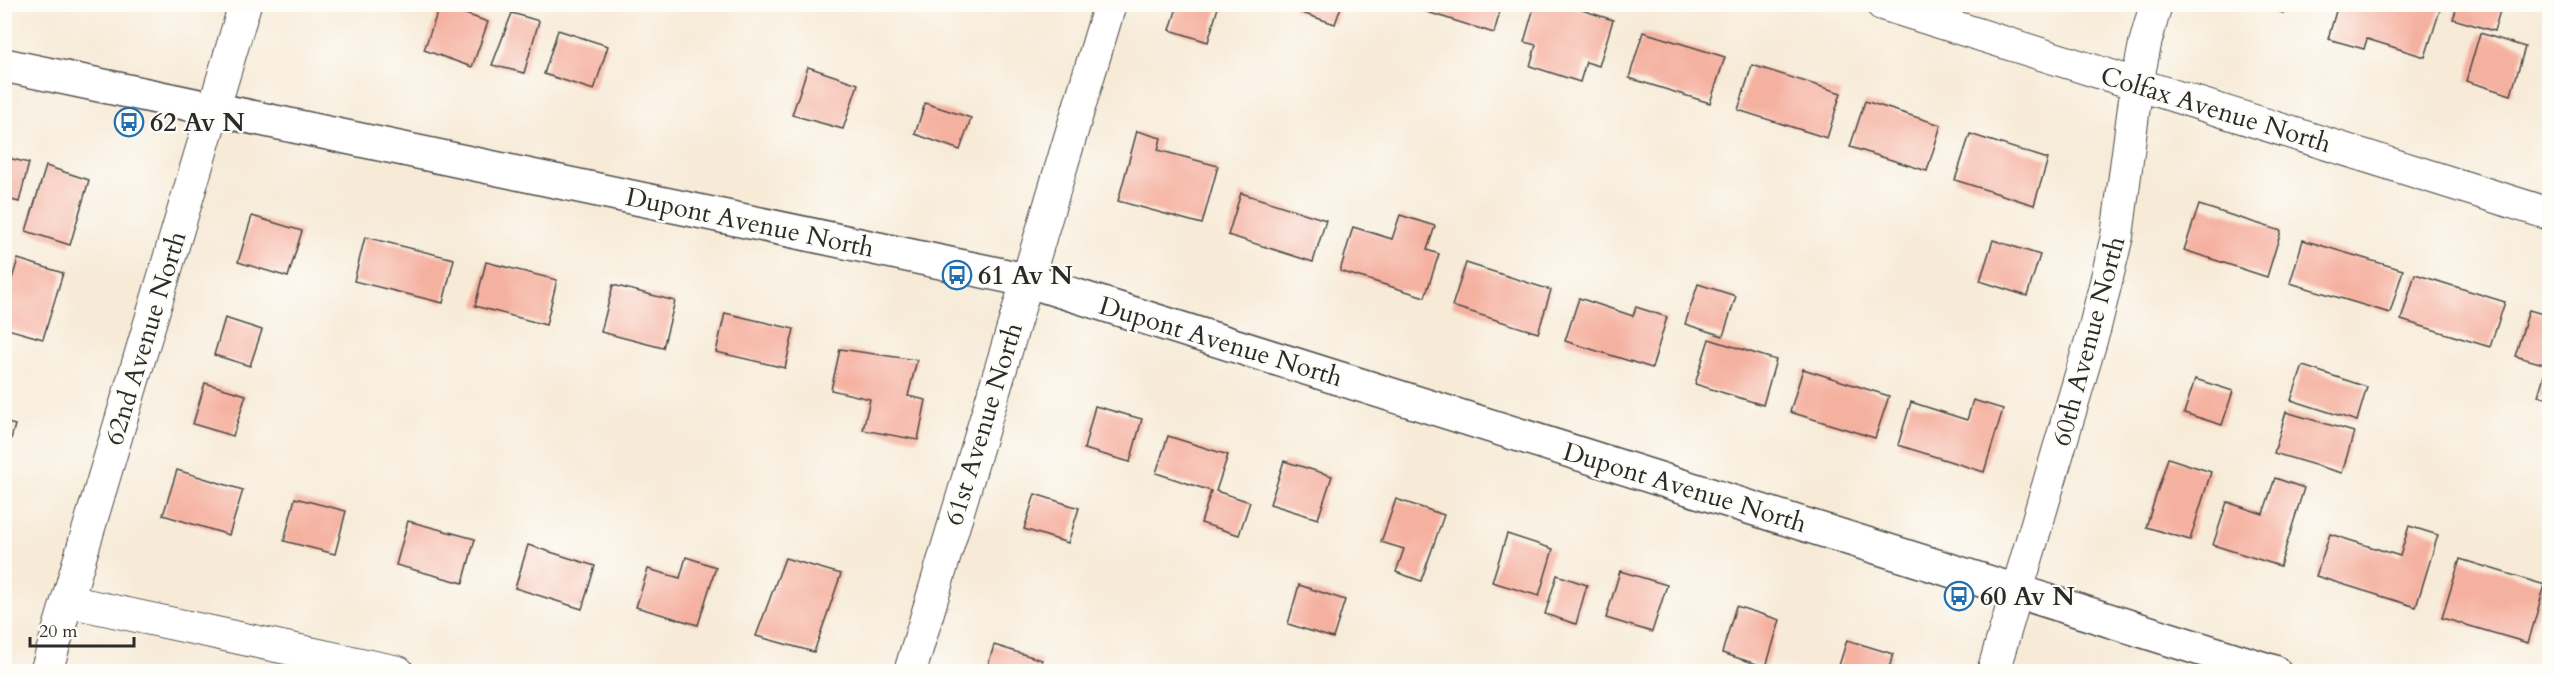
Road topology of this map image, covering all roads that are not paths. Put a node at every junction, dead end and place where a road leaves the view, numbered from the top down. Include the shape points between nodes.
1 (245, 4) edge
2 (1110, 4) edge
3 (1882, 4) edge
4 (2156, 4) edge
5 (4, 65) edge
6 (2137, 84) junction
7 (213, 108) junction
8 (2550, 214) edge
9 (1026, 280) junction
10 (2017, 591) junction
11 (68, 601) junction
12 (46, 672) edge
13 (398, 672) edge
14 (910, 672) edge
15 (1993, 672) edge
16 (2274, 672) edge

1 - 7 street, 62nd Avenue North
2 - 9 street, 61st Avenue North
3 - 6 street, Colfax Avenue North
4 - 6 street, 60th Avenue North
5 - 7 street, Dupont Avenue North
6 - 8 street, Colfax Avenue North
6 - 10 street, 60th Avenue North via 2117,236 2095,327
7 - 9 street, Dupont Avenue North
7 - 11 street, 62nd Avenue North
9 - 10 street, Dupont Avenue North
9 - 14 street, 61st Avenue North
10 - 15 street, 60th Avenue North
10 - 16 street, Dupont Avenue North
11 - 12 street, 62nd Avenue North
11 - 13 street

